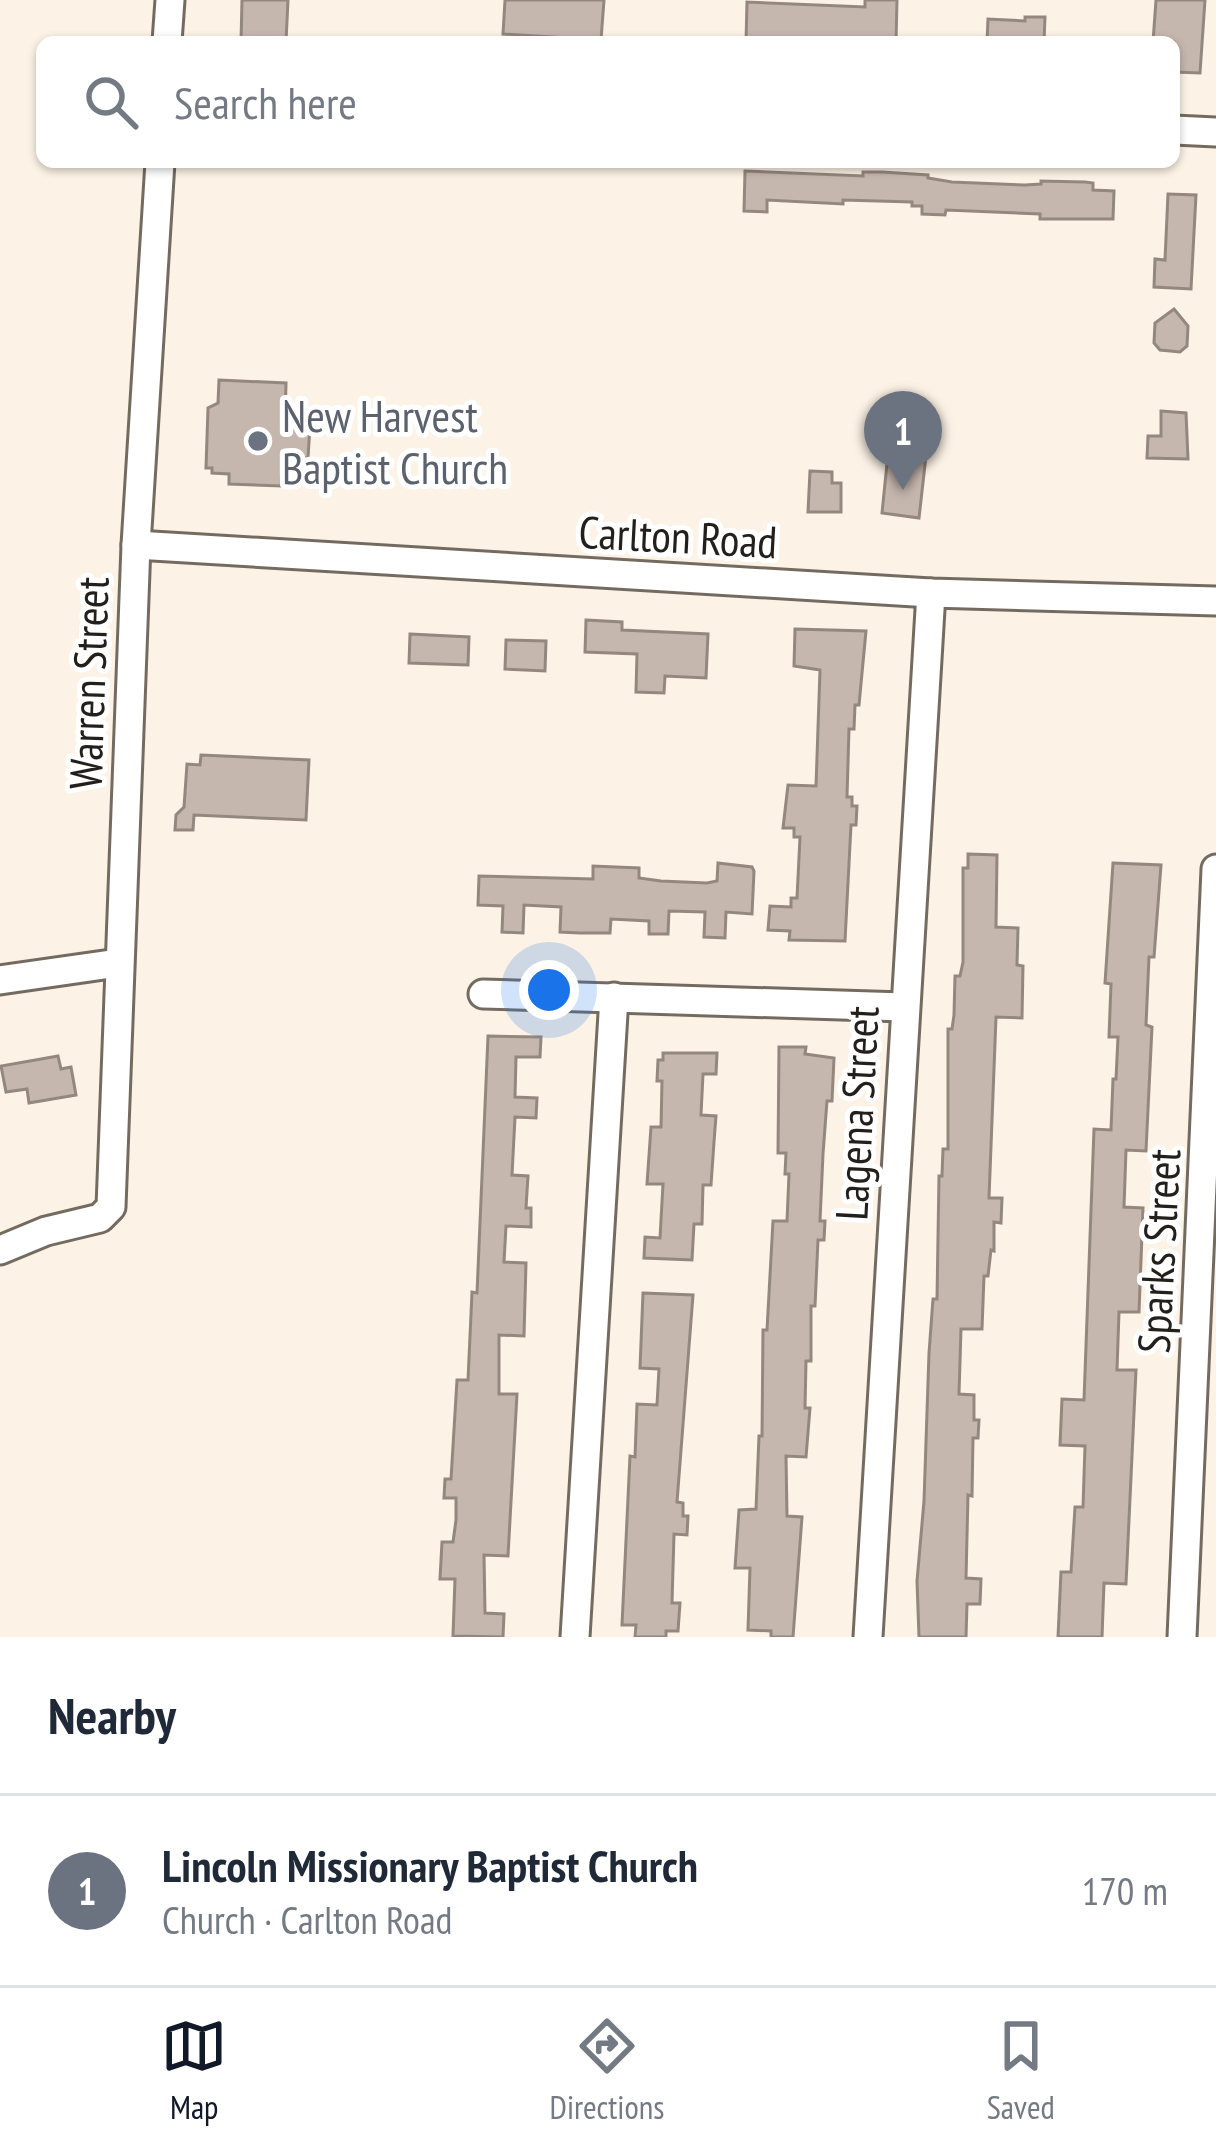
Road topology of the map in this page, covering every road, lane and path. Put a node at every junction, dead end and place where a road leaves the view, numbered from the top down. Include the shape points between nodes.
1 (170, 0) edge
2 (167, 36) edge
3 (1180, 130) edge
4 (1216, 133) edge
5 (160, 168) edge
6 (136, 545) junction
7 (931, 593) junction
8 (1216, 601) edge
9 (1216, 869) edge
10 (118, 963) junction
11 (0, 980) edge
12 (483, 994) dead end
13 (614, 997) junction
14 (904, 1007) junction
15 (0, 1250) edge
16 (575, 1637) edge
17 (868, 1637) edge
18 (1182, 1637) edge

1 - 2 street
3 - 4 street
5 - 6 street, Warren Street
6 - 7 street, Carlton Road
6 - 10 street, Warren Street
7 - 8 street, Carlton Road
7 - 14 street, Lagena Street
9 - 18 street, Sparks Street
10 - 11 street
10 - 15 street, Warren Street via 111,1208
12 - 13 street
13 - 14 street
13 - 16 street
14 - 17 street, Lagena Street

